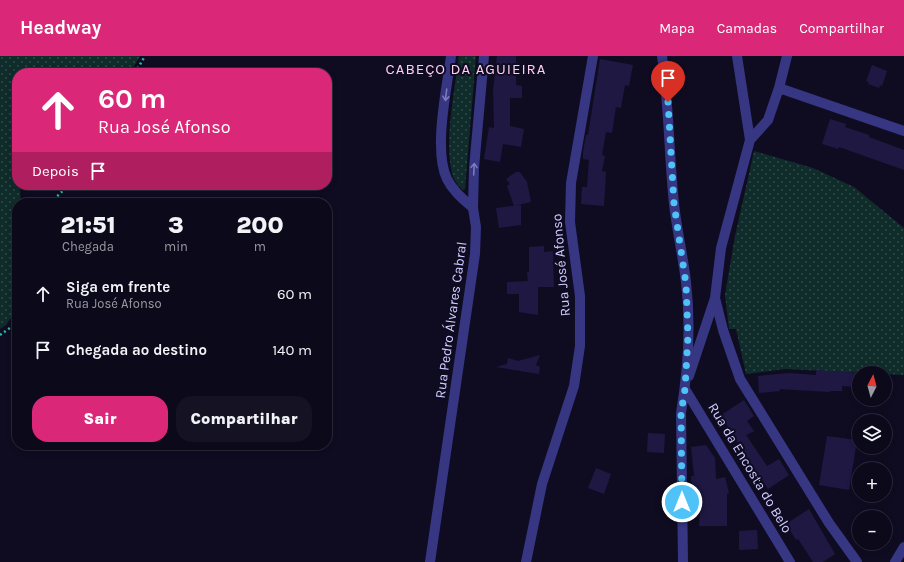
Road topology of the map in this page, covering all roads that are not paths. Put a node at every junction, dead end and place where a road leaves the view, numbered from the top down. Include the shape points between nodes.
1 (451, 56) edge
2 (484, 56) edge
3 (593, 56) edge
4 (662, 56) edge
5 (737, 56) edge
6 (787, 56) edge
7 (779, 88) junction
8 (904, 131) edge
9 (750, 140) junction
10 (473, 208) junction
11 (715, 298) junction
12 (685, 389) junction
13 (904, 547) edge
14 (430, 562) edge
15 (526, 562) edge
16 (683, 562) edge
17 (790, 562) edge
18 (857, 562) edge
19 (894, 562) edge

1 -> 10 street via 442,132 443,166 446,178 454,190
10 -> 2 street, Rua Pedro Álvares Cabral
3 - 15 street, Rua José Afonso via 571,183 570,222 580,296 580,346 574,386 542,484
4 - 12 street via 668,102 674,204 686,284 688,336
5 - 9 street
6 - 7 street
7 - 8 street
7 - 9 street via 768,120
9 - 11 street via 721,248
10 - 14 street, Rua Pedro Álvares Cabral via 476,227 475,254
11 - 12 street
11 - 18 street via 740,379 829,523
12 - 16 street via 681,413
12 - 17 street, Rua da Encosta do Belo
13 - 19 street

